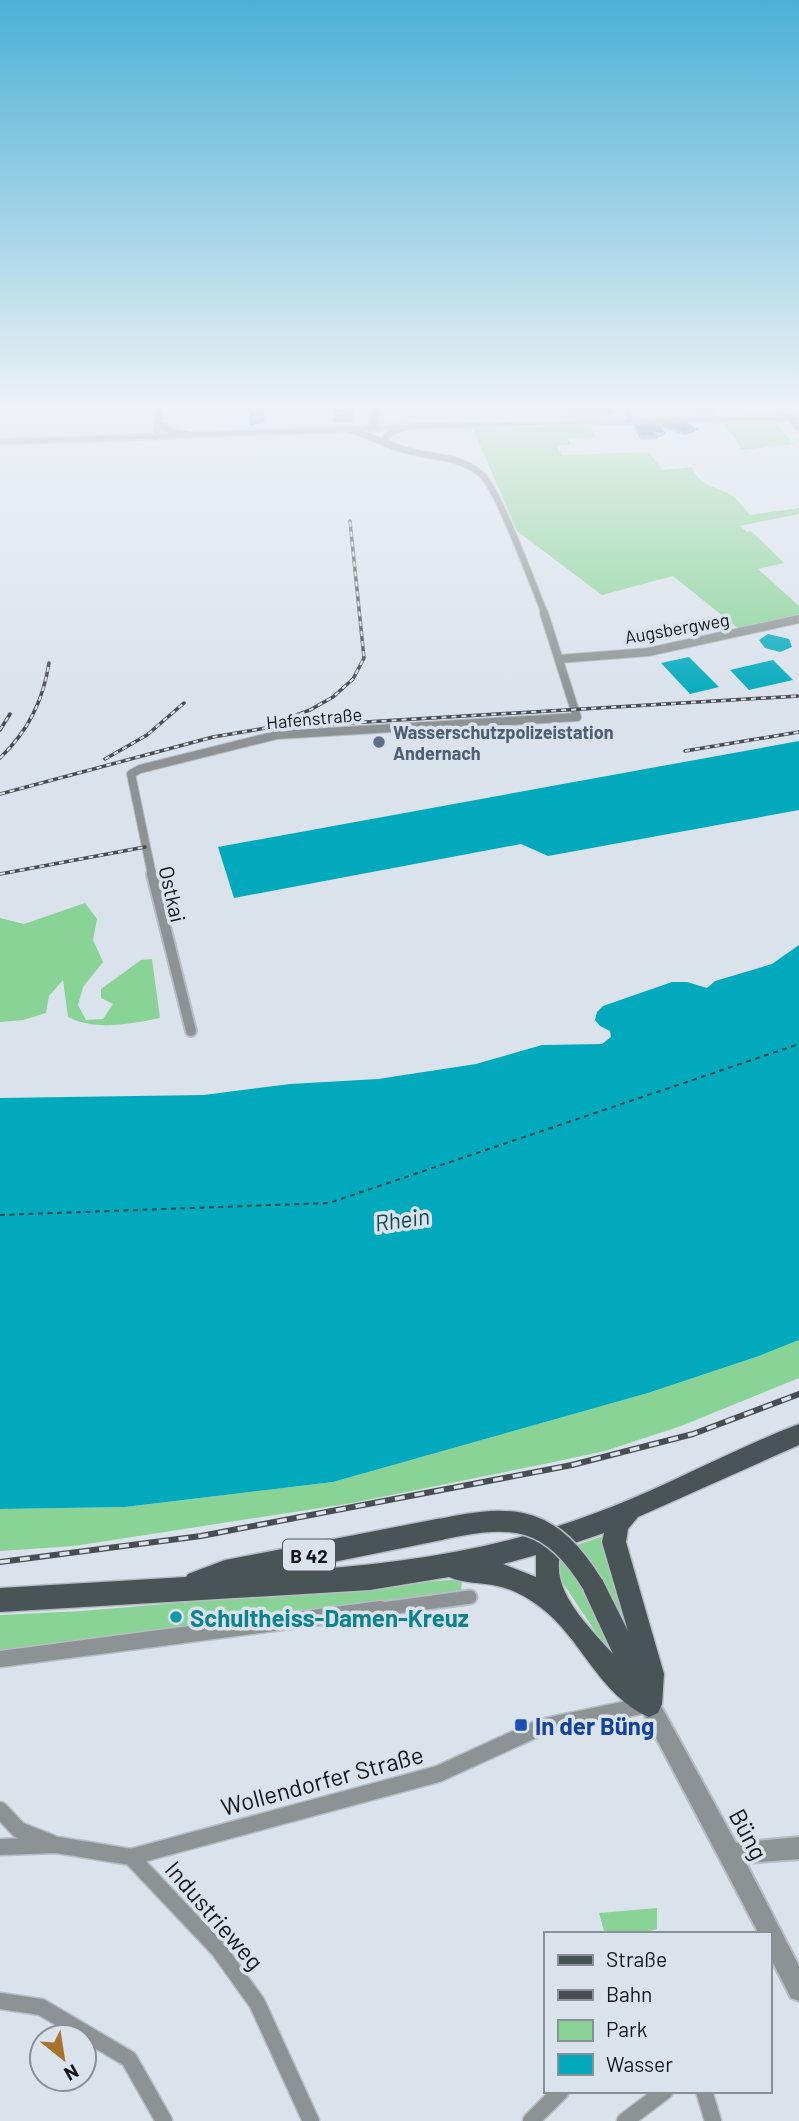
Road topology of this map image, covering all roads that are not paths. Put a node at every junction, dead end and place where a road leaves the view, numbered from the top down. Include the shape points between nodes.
1 (498, 504) edge
2 (799, 619) edge
3 (559, 659) junction
4 (140, 769) joint
5 (191, 1031) dead end
6 (799, 1434) edge
7 (632, 1510) junction
8 (555, 1538) junction
9 (438, 1568) junction
10 (178, 1589) junction
11 (470, 1597) dead end
12 (0, 1600) edge
13 (561, 1606) junction
14 (0, 1659) edge
15 (649, 1704) junction
16 (0, 1810) edge
17 (57, 1845) junction
18 (0, 1847) edge
19 (799, 1848) edge
20 (730, 1854) junction
21 (131, 1857) junction
22 (770, 1932) edge
23 (771, 1935) edge
24 (799, 1990) edge
25 (0, 2001) edge
26 (559, 2093) edge
27 (663, 2093) edge
28 (705, 2093) edge
29 (164, 2121) edge
30 (311, 2121) edge
31 (531, 2121) edge
32 (625, 2121) edge
33 (713, 2121) edge

1 - 3 street
2 - 3 street, Augsbergweg via 648,652
3 - 4 street, Hafenstraße via 577,717 277,735
4 - 5 street, Ostkai via 131,774 131,780
6 - 7 main road, B 42
7 - 8 main road, B 42
7 - 15 main road via 618,1523 614,1542 652,1674
8 - 9 main road, B 42
8 - 13 main road, B 42 via 548,1549 546,1570
9 - 10 main road, B 42 via 370,1578
9 - 13 main road, B 42 via 514,1577
10 - 12 main road, B 42
10 - 15 main road, B 42, bridge via 225,1572 442,1529 499,1519 531,1524 565,1544 576,1557
11 - 14 street
13 - 15 main road, B 42 via 624,1686
15 - 20 street, Büng
15 - 21 street, Wollendorfer Straße via 541,1727 438,1774
16 - 17 street via 19,1830
17 - 18 street, Wollendorfer Straße
17 - 21 street, Wollendorfer Straße
19 - 20 street
20 - 22 street, Büng
21 - 30 street, Industrieweg via 219,1950 249,1993
23 - 24 street, Büng
25 - 29 street via 41,2007 129,2059
26 - 31 street
27 - 32 street
28 - 33 street

